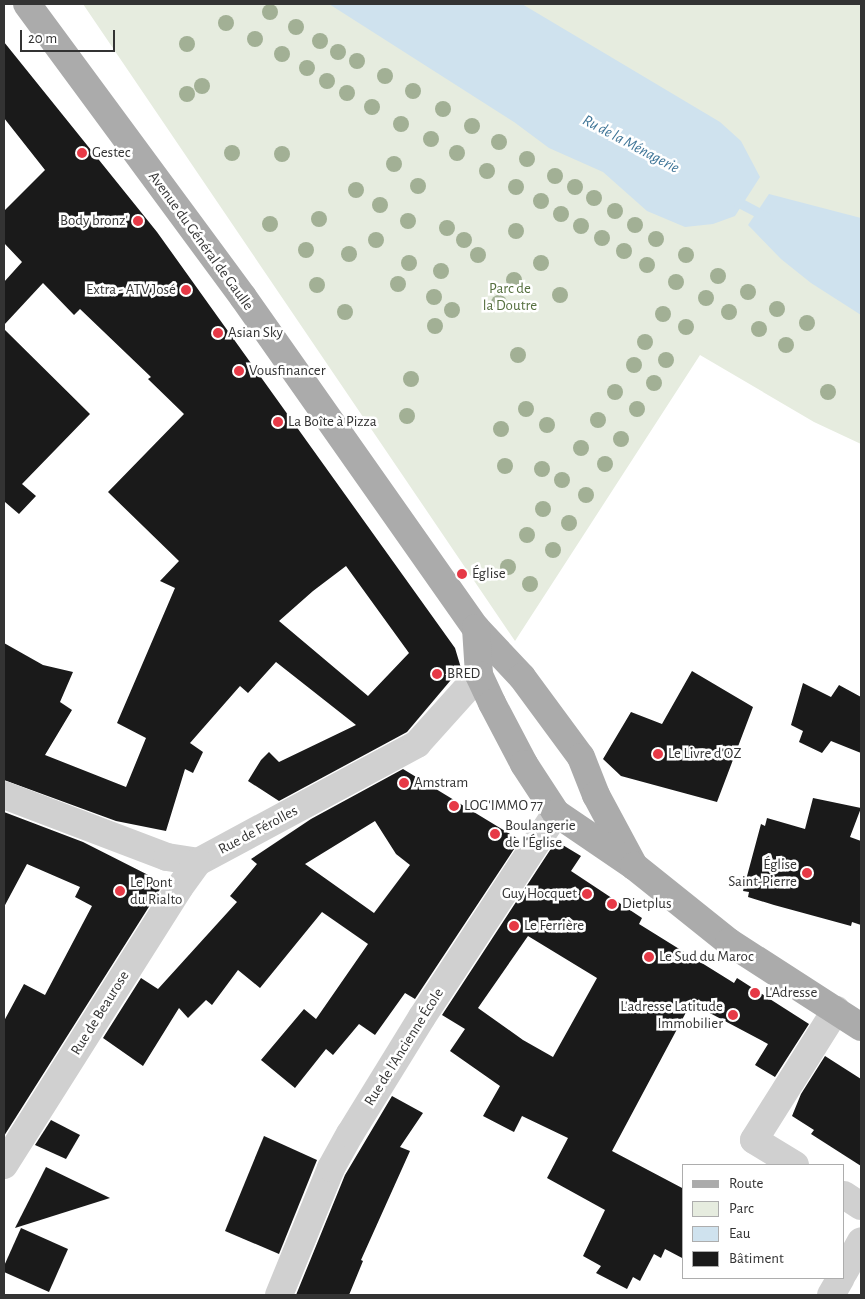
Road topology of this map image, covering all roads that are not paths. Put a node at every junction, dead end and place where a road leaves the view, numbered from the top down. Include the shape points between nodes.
1 (27, 4) edge
2 (476, 628) junction
3 (479, 675) junction
4 (4, 795) edge
5 (556, 813) junction
6 (198, 862) junction
7 (634, 866) junction
8 (836, 1010) junction
9 (861, 1027) edge
10 (793, 1164) edge
11 (4, 1165) edge
12 (845, 1196) edge
13 (861, 1206) edge
14 (861, 1241) edge
15 (845, 1270) edge
16 (840, 1279) edge
17 (279, 1295) edge
18 (831, 1295) edge

1 - 2 main road, Avenue du Général de Gaulle via 243,298
2 - 3 main road, Avenue du Général de Gaulle
2 - 7 main road, Avenue du Général de Gaulle via 522,677 581,757 596,795
3 - 5 main road, Avenue du Général de Gaulle via 524,764
3 - 6 street, Rue de Férolles via 417,744
4 - 6 street via 167,857
5 - 7 main road, Avenue du Général de Gaulle
5 - 17 street, Rue de l'Ancienne École via 422,1017 350,1134 331,1168
6 - 11 street, Rue de Beaurose
7 - 8 main road, Avenue du Général de Gaulle via 729,942
8 - 9 main road, Avenue du Général de Gaulle
8 - 10 street via 754,1140
12 - 13 street
14 - 15 street
16 - 18 street

